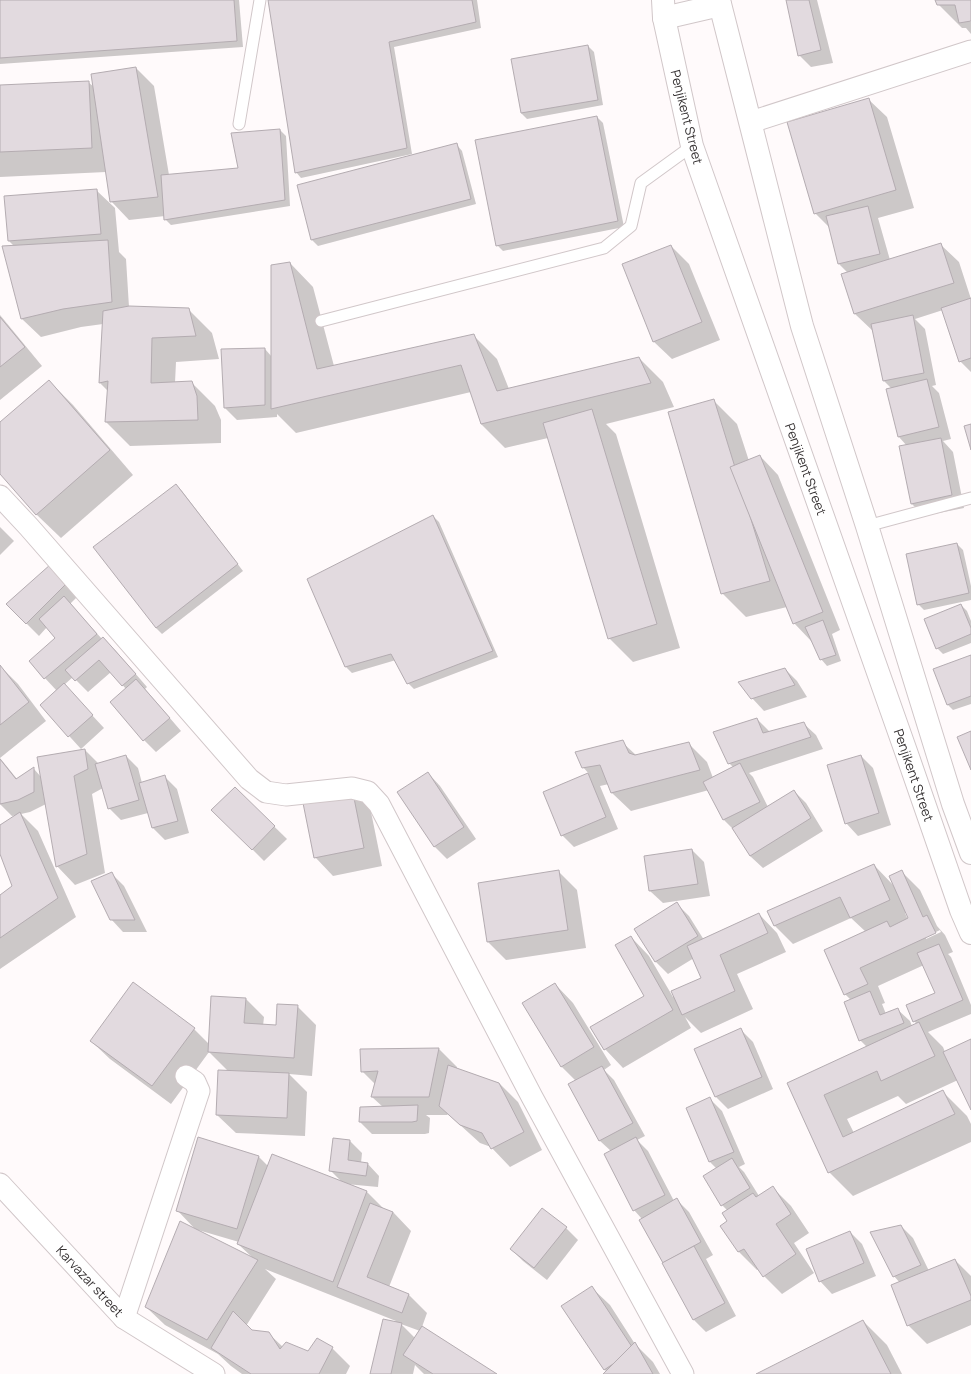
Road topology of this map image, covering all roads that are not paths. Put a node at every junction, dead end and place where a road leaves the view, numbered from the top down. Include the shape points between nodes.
1 (260, 0) edge
2 (720, 3) edge
3 (664, 9) edge
4 (971, 51) edge
5 (751, 122) junction
6 (239, 124) dead end
7 (692, 146) junction
8 (321, 321) dead end
9 (0, 496) edge
10 (971, 498) edge
11 (867, 526) junction
12 (971, 853) edge
13 (971, 933) edge
14 (186, 1076) dead end
15 (0, 1184) edge
16 (124, 1318) junction
17 (214, 1374) edge
18 (683, 1374) edge

1 - 6 lane
2 - 3 main road
2 - 5 main road
3 - 7 main road, Penjikent Street
4 - 5 street
5 - 11 main road via 802,326
7 - 8 lane via 641,183 631,226 604,248
7 - 13 main road, Penjikent Street
9 - 18 street via 249,779 266,792 286,795 352,788 368,792 379,804 532,1097
10 - 11 lane
11 - 12 main road via 953,804
14 - 16 street via 194,1082 198,1092
15 - 16 street, Karvazar street
16 - 17 street, Karvazar street

